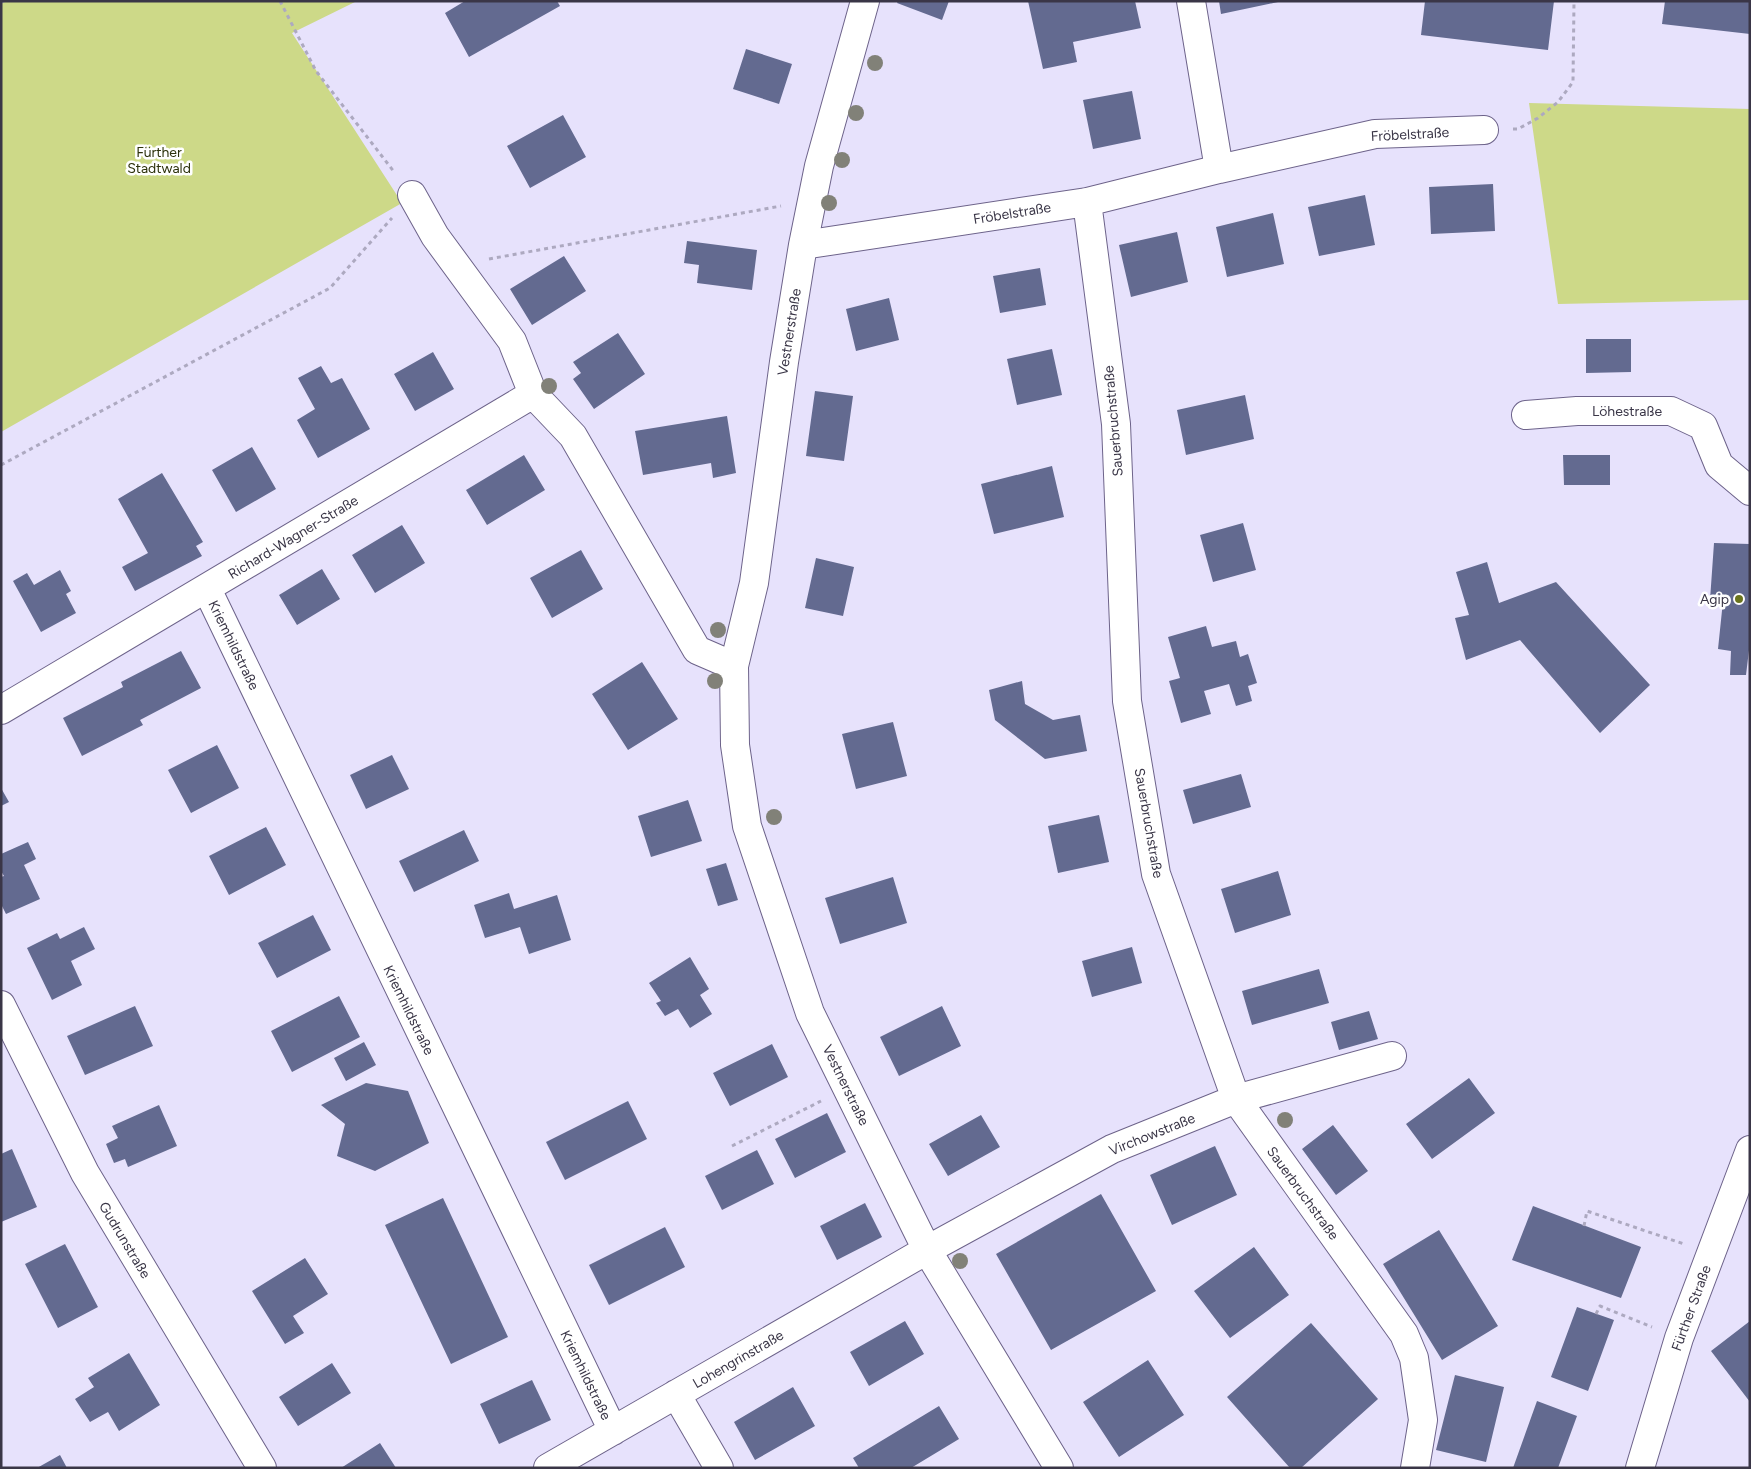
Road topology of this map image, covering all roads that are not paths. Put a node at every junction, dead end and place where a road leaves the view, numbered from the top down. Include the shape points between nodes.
1 (865, 1) edge
2 (1191, 1) edge
3 (1484, 130) road end
4 (1219, 169) junction
5 (412, 195) road end
6 (1086, 202) junction
7 (803, 245) junction
8 (533, 394) junction
9 (1526, 415) dead end
10 (1750, 491) edge
11 (207, 589) junction
12 (734, 666) junction
13 (1, 710) edge
14 (1, 1005) edge
15 (1392, 1056) dead end
16 (1236, 1100) junction
17 (1750, 1150) edge
18 (927, 1250) junction
19 (676, 1394) junction
20 (613, 1431) junction
21 (262, 1468) edge
22 (548, 1468) edge
23 (719, 1468) edge
24 (1059, 1468) edge
25 (1415, 1468) edge
26 (1640, 1468) edge

1 - 7 street, Vestnerstraße via 818,166
2 - 4 street
3 - 4 street, Fröbelstraße via 1375,134
4 - 6 street, Fröbelstraße
5 - 8 street via 435,236 512,341
6 - 7 street, Fröbelstraße
6 - 16 street, Sauerbruchstraße via 1116,424 1128,701 1156,874
7 - 12 street, Vestnerstraße via 754,583
8 - 11 street, Richard-Wagner-Straße
8 - 12 street via 573,436 697,650
9 - 10 street, Löhestraße via 1671,412 1703,426 1719,464
11 - 13 street, Richard-Wagner-Straße
11 - 20 street, Kriemhildstraße
12 - 18 street, Vestnerstraße via 735,745 747,826 810,1013
14 - 21 street, Gudrunstraße via 85,1173
15 - 16 street, Virchowstraße
16 - 18 street, Virchowstraße via 1112,1149
16 - 25 street, Sauerbruchstraße via 1404,1334 1414,1358 1423,1420
17 - 26 street, Fürther Straße via 1679,1338
18 - 19 street, Lohengrinstraße
18 - 24 street, Vestnerstraße
19 - 20 street, Lohengrinstraße
19 - 23 street
20 - 22 street, Lohengrinstraße

